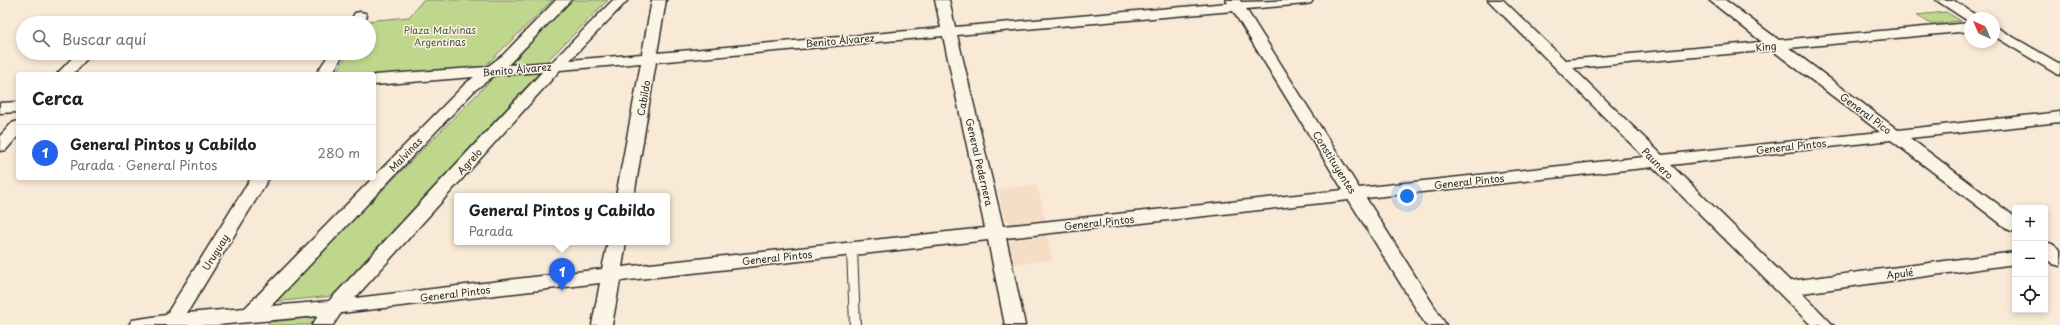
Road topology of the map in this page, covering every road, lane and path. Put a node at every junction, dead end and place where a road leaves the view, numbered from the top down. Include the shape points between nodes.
1 (564, 0) edge
2 (620, 0) edge
3 (659, 0) edge
4 (942, 0) edge
5 (1306, 0) edge
6 (1495, 0) edge
7 (1716, 0) edge
8 (1943, 0) edge
9 (1235, 3) edge
10 (1964, 13) edge
11 (1964, 28) edge
12 (949, 30) junction
13 (2000, 34) edge
14 (1777, 46) junction
15 (650, 58) junction
16 (78, 60) edge
17 (333, 60) edge
18 (1562, 64) junction
19 (556, 66) junction
20 (2060, 70) edge
21 (67, 72) edge
22 (325, 72) edge
23 (491, 72) junction
24 (376, 80) edge
25 (16, 107) edge
26 (0, 108) edge
27 (2060, 118) edge
28 (16, 128) edge
29 (1894, 135) junction
30 (0, 146) edge
31 (1656, 160) junction
32 (259, 180) edge
33 (626, 193) edge
34 (1355, 194) junction
35 (2012, 224) edge
36 (996, 234) junction
37 (616, 245) edge
38 (852, 249) junction
39 (2012, 258) edge
40 (611, 275) junction
41 (1786, 288) junction
42 (335, 307) junction
43 (251, 314) junction
44 (171, 323) edge
45 (139, 325) edge
46 (322, 325) edge
47 (602, 325) edge
48 (855, 325) edge
49 (1015, 325) edge
50 (1436, 325) edge
51 (1823, 325) edge

1 - 23 street, Malvinas
2 - 19 street, Agrelo
3 - 15 street, Cabildo
4 - 12 street, General Pedernera
5 - 9 street, Benito Álvarez
6 - 18 street, Paunero
7 - 14 street, General Pico
8 - 10 street
9 - 12 street, Benito Álvarez
9 - 34 street, Constituyentes
11 - 14 street, King
12 - 15 street, Benito Álvarez
12 - 36 street, General Pedernera
13 - 20 street
14 - 18 street, King
14 - 29 street, General Pico
15 - 19 street, Benito Álvarez
15 - 33 street, Cabildo
16 - 21 street
17 - 22 street
18 - 31 street, Paunero
19 - 23 street, Benito Álvarez
19 - 42 street, Agrelo
23 - 24 street, Benito Álvarez
23 - 43 street, Malvinas via 470,86
25 - 26 street
27 - 29 street, General Pintos
28 - 30 street
29 - 31 street, General Pintos
29 - 35 street, General Pico
31 - 34 street, General Pintos
31 - 41 street, Paunero
32 - 44 street, Uruguay
34 - 36 street, General Pintos
34 - 50 street, Constituyentes
36 - 38 street, General Pintos
36 - 49 street, General Pedernera
37 - 40 street
38 - 40 street, General Pintos
38 - 48 lane
39 - 41 street, Apulé
40 - 42 street, General Pintos
40 - 47 street
41 - 51 street, Paunero
42 - 43 street, General Pintos
42 - 46 street, Agrelo
43 - 44 street, General Pintos
44 - 45 street, General Pintos

